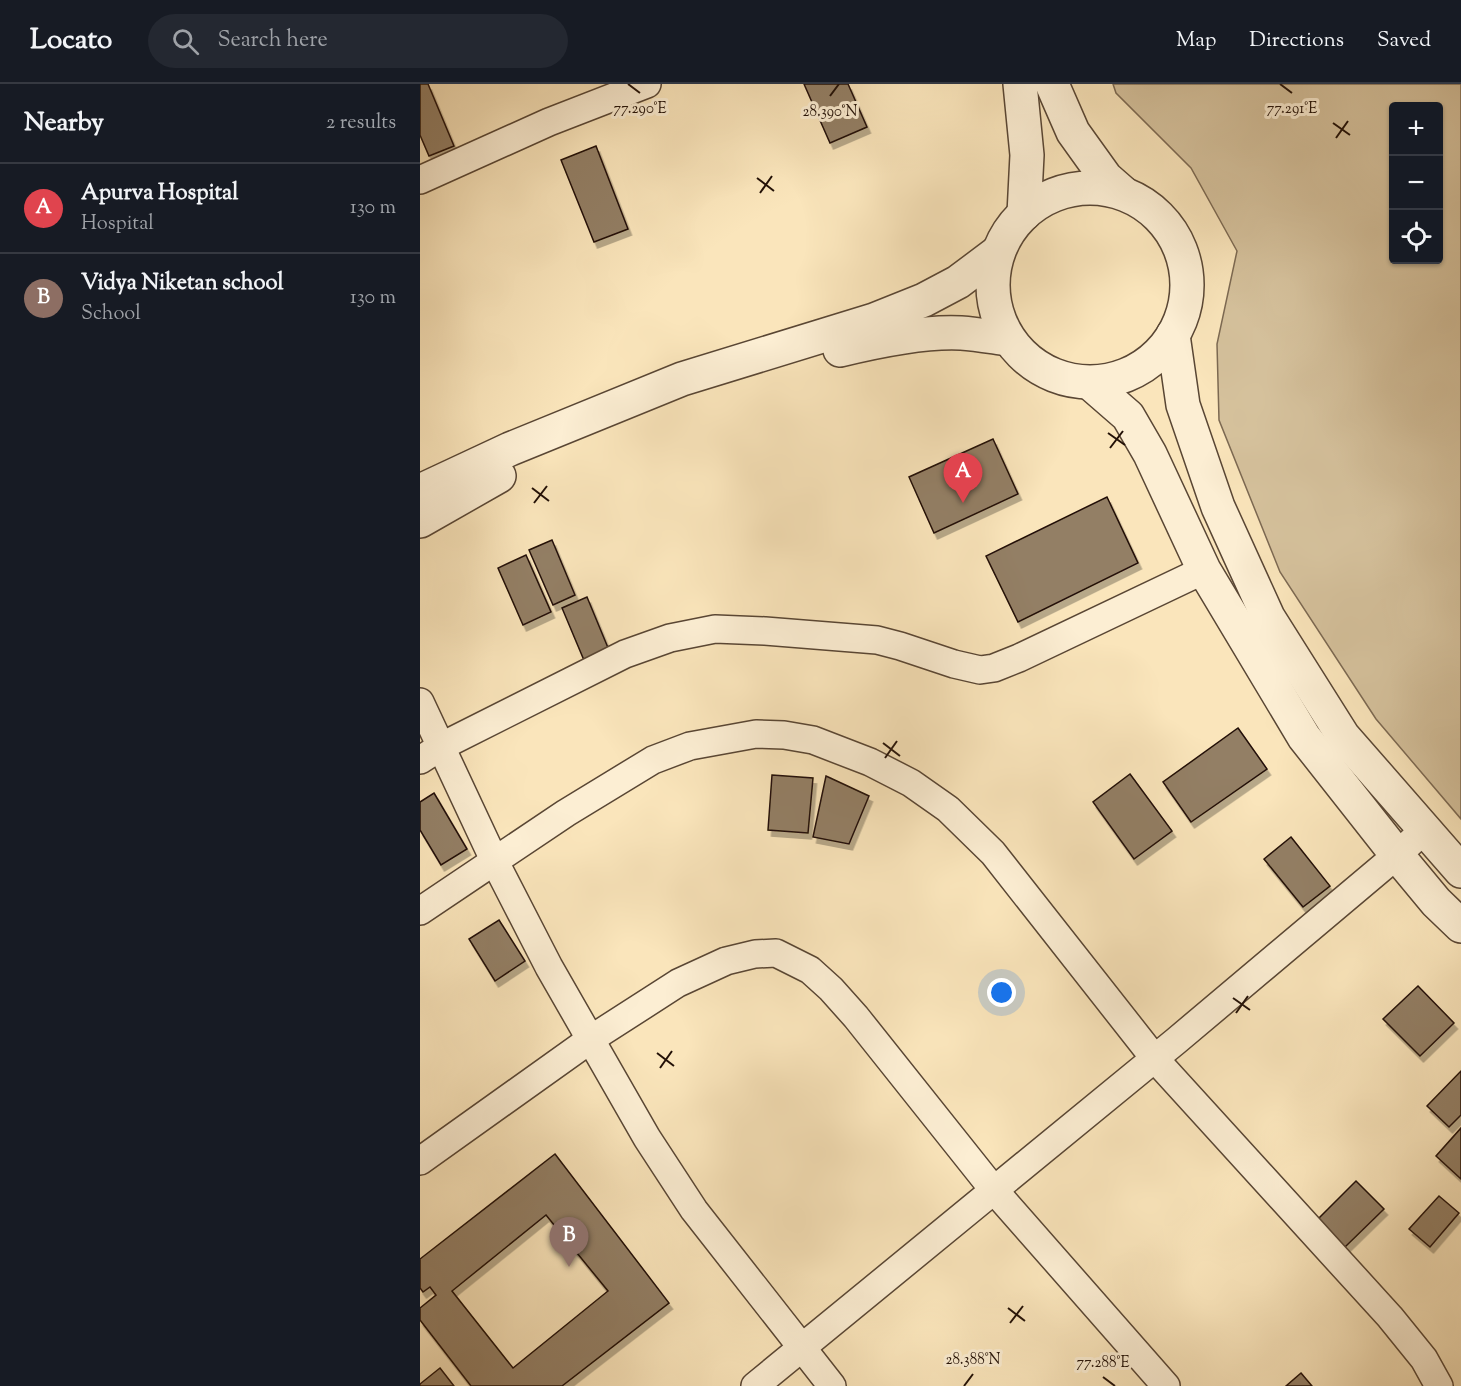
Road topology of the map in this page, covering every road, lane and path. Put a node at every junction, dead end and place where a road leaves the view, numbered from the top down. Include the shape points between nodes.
1 (647, 84) edge
2 (1020, 84) edge
3 (1052, 84) edge
4 (420, 180) edge
5 (1122, 192) junction
6 (1024, 214) junction
7 (998, 252) junction
8 (1173, 335) junction
9 (1008, 339) junction
10 (1089, 383) junction
11 (420, 491) edge
12 (420, 522) edge
13 (1204, 570) junction
14 (420, 702) edge
15 (431, 753) edge
16 (1424, 830) junction
17 (1396, 855) junction
18 (494, 860) junction
19 (1461, 871) edge
20 (420, 911) edge
21 (1461, 926) edge
22 (591, 1038) junction
23 (1155, 1059) junction
24 (420, 1161) edge
25 (993, 1189) junction
26 (801, 1348) junction
27 (755, 1386) edge
28 (832, 1386) edge
29 (1166, 1386) edge
30 (1439, 1386) edge

1 - 4 street via 549,122
2 - 6 street via 1027,155
3 - 5 street via 1072,132 1106,178
5 - 6 street via 1105,188 1070,189
5 - 8 street via 1147,206 1168,226 1182,251 1187,280 1185,309
6 - 7 street
7 - 9 street via 992,281 996,311
7 - 11 street via 958,282 924,300 874,320 672,382
8 - 10 street via 1158,355 1138,370 1114,380
8 - 16 street via 1183,405 1218,507 1269,616 1343,736
9 - 10 street via 1030,362 1058,377
9 - 12 street via 937,334 870,343 791,362 714,386 562,447 490,480
10 - 13 street via 1128,417 1150,454
13 - 15 street via 1019,658 980,670 900,646 858,639 715,629 670,638 625,654
13 - 17 street via 1304,737
14 - 15 street
15 - 18 street
16 - 17 street
16 - 19 street
17 - 21 street
17 - 23 street
18 - 20 street
18 - 22 street
18 - 23 street via 653,760 690,747 756,734 813,740 880,767 948,809 993,853
22 - 24 street
22 - 25 street via 708,968 755,954 776,953 810,970 844,1003
22 - 26 street via 647,1138 694,1210
23 - 25 street
23 - 30 street via 1390,1317 1424,1359
25 - 26 street
25 - 29 street
26 - 27 street
26 - 28 street

